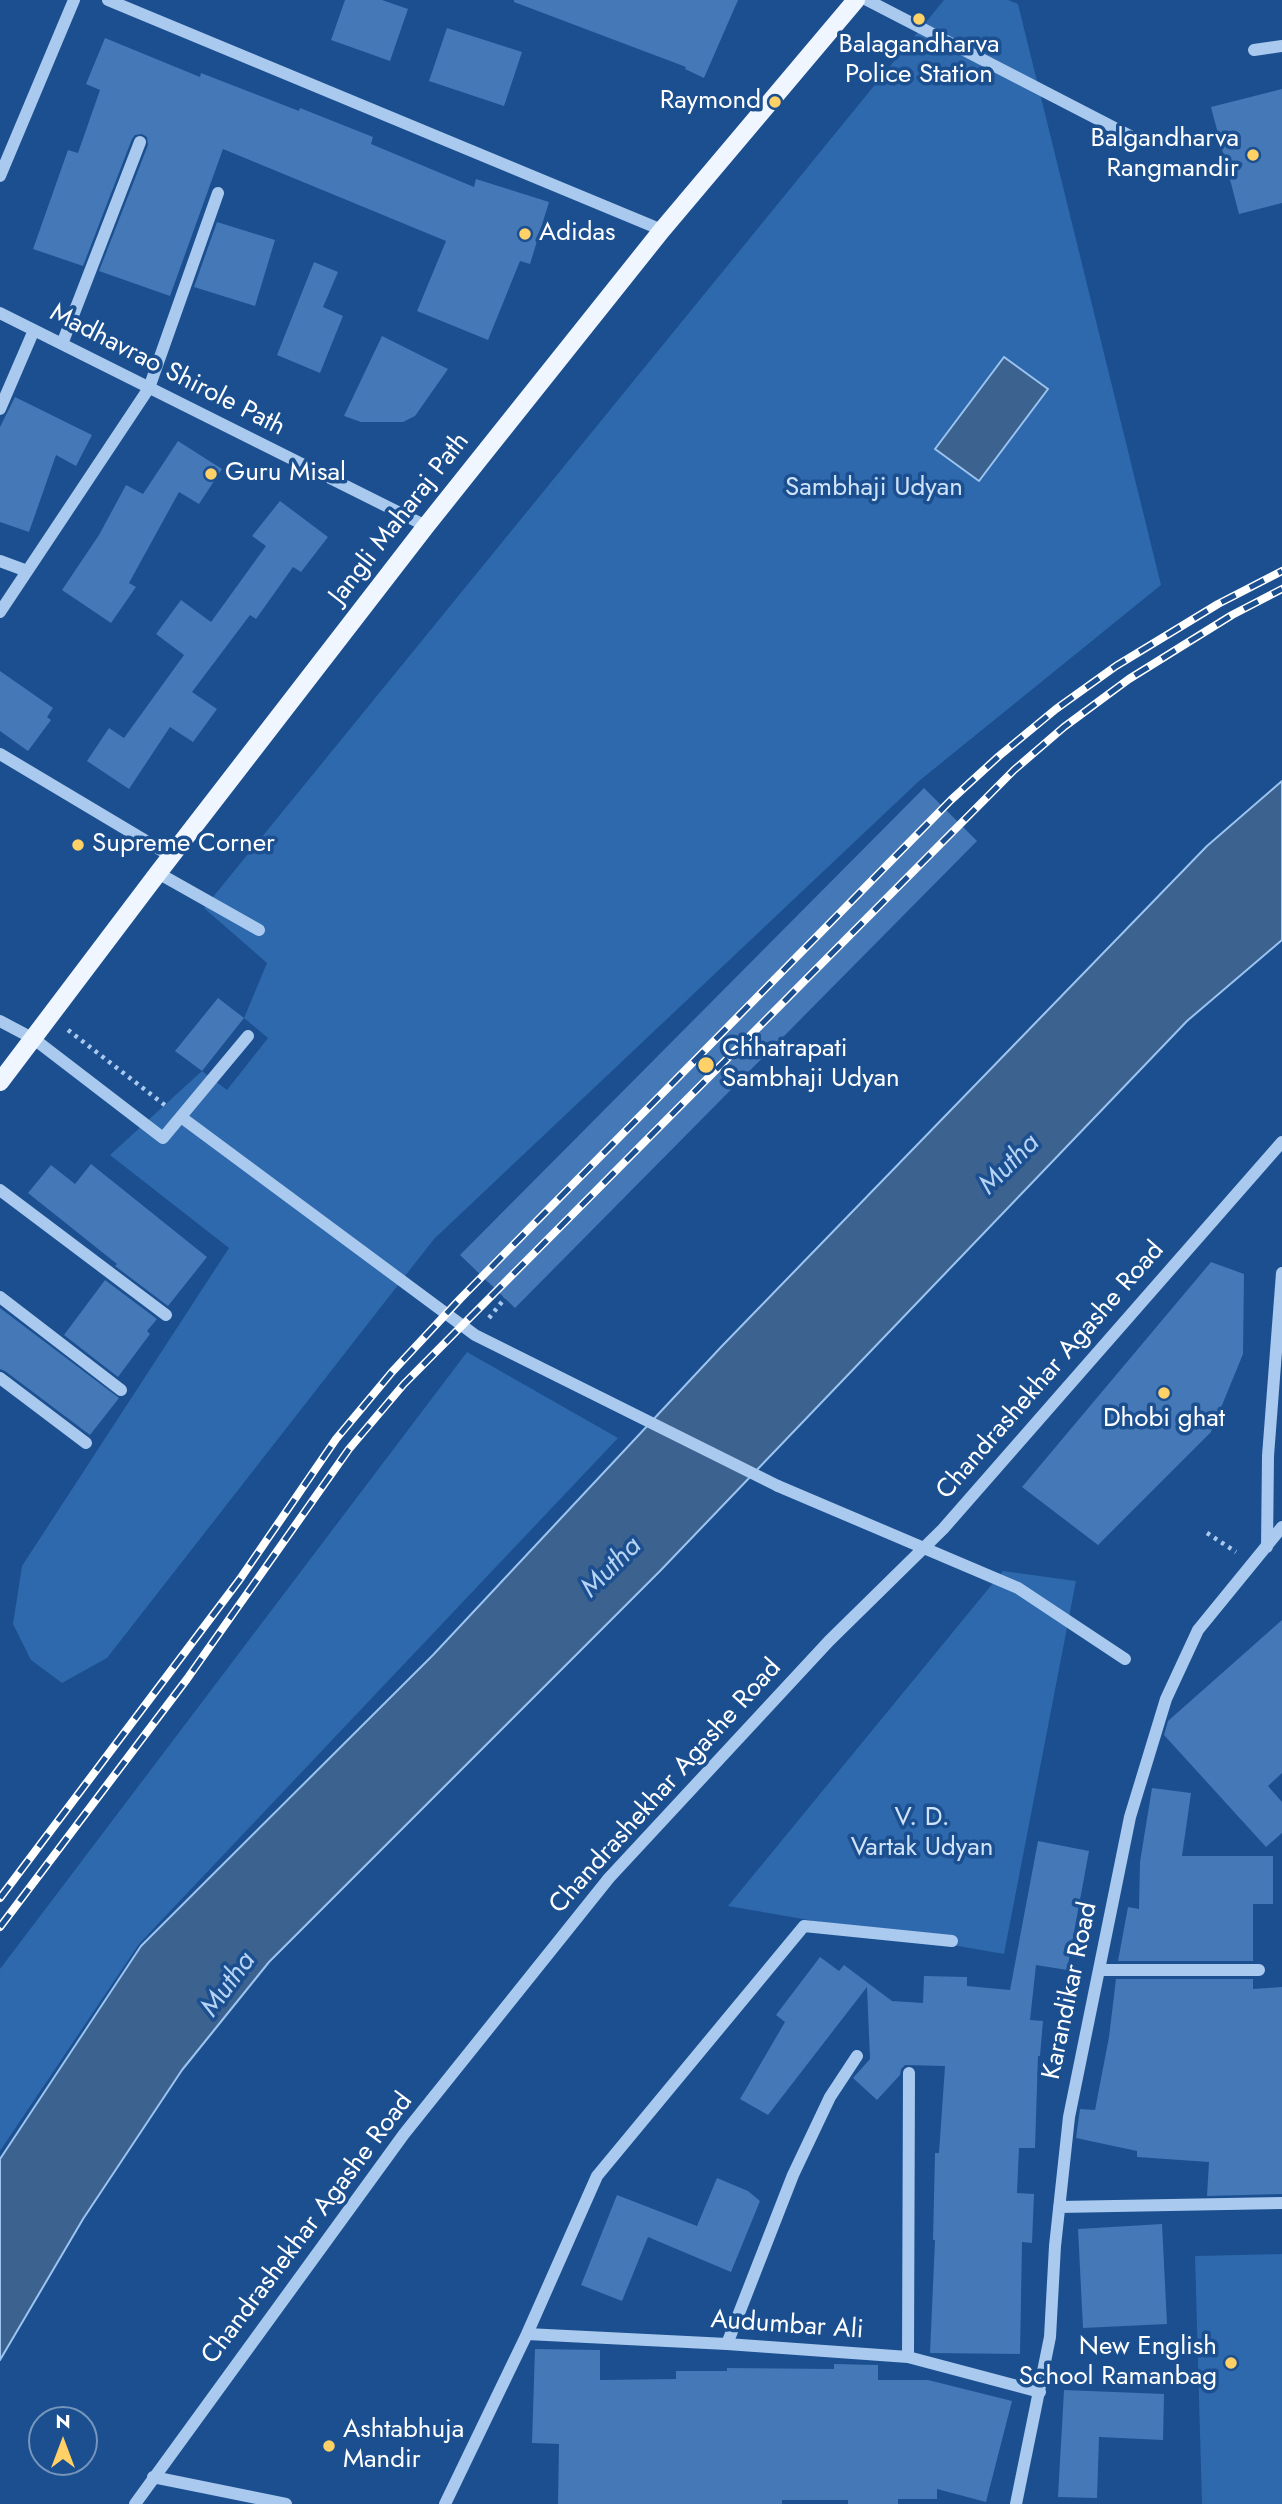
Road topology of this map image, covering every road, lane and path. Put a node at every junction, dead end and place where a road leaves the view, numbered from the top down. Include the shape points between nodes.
1 (74, 0) edge
2 (108, 0) edge
3 (856, 0) edge
4 (867, 0) edge
5 (1282, 46) edge
6 (1254, 50) dead end
7 (1140, 141) dead end
8 (140, 142) dead end
9 (0, 176) edge
10 (218, 192) dead end
11 (662, 230) junction
12 (0, 313) edge
13 (34, 330) junction
14 (62, 344) junction
15 (149, 388) junction
16 (0, 409) edge
17 (426, 526) junction
18 (0, 561) edge
19 (27, 571) junction
20 (0, 612) edge
21 (0, 754) edge
22 (171, 856) junction
23 (158, 873) junction
24 (259, 930) dead end
25 (51, 1016) junction
26 (0, 1021) edge
27 (248, 1036) dead end
28 (34, 1039) junction
29 (0, 1082) edge
30 (181, 1117) junction
31 (1282, 1142) edge
32 (0, 1189) edge
33 (1282, 1273) edge
34 (0, 1297) edge
35 (166, 1315) dead end
36 (0, 1378) edge
37 (121, 1390) dead end
38 (86, 1443) dead end
39 (1282, 1527) edge
40 (1207, 1533) dead end
41 (1267, 1548) junction
42 (1254, 1563) junction
43 (1125, 1659) dead end
44 (952, 1941) dead end
45 (1099, 1970) junction
46 (1259, 1970) dead end
47 (857, 2056) dead end
48 (909, 2073) dead end
49 (1282, 2203) edge
50 (1059, 2207) junction
51 (527, 2334) junction
52 (727, 2344) junction
53 (908, 2357) junction
54 (1040, 2392) junction
55 (153, 2477) junction
56 (135, 2504) edge
57 (286, 2504) edge
58 (445, 2504) edge
59 (1017, 2504) edge

1 - 9 street
2 - 11 street
3 - 11 main road, Jangli Maharaj Path
4 - 7 street
5 - 6 street
8 - 14 street
10 - 15 street
11 - 17 main road, Jangli Maharaj Path
12 - 13 street, Madhavrao Shirole Path
13 - 14 street, Madhavrao Shirole Path
13 - 16 street
14 - 15 street, Madhavrao Shirole Path
15 - 17 street, Madhavrao Shirole Path
15 - 19 street
17 - 22 main road, Jangli Maharaj Path
18 - 19 street
19 - 20 street
21 - 22 street
22 - 23 main road, Jangli Maharaj Path
23 - 24 street
23 - 25 main road, Jangli Maharaj Path
25 - 28 main road, Jangli Maharaj Path
25 - 30 path
26 - 28 street
27 - 30 street
28 - 29 main road, Jangli Maharaj Path
28 - 30 street via 163,1138
30 - 43 street, bridge via 475,1335 778,1486 1018,1588
31 - 55 street, Chandrashekhar Agashe Road via 943,1528 829,1641 609,1878 404,2134
32 - 35 street
33 - 41 street via 1268,1456
34 - 37 street
36 - 38 street
39 - 41 street, Karandikar Road
40 - 42 path
41 - 42 street, Karandikar Road
42 - 45 street, Karandikar Road via 1198,1630 1166,1699 1130,1817
44 - 51 street via 804,1926 597,2176
45 - 46 street
45 - 50 street, Karandikar Road via 1069,2117
47 - 52 street via 830,2097 793,2175
48 - 53 street
49 - 50 street
50 - 54 street, Karandikar Road via 1050,2337
51 - 52 street, Audumbar Ali
51 - 58 street
52 - 53 street, Audumbar Ali
53 - 54 street, Audumbar Ali
54 - 59 street, Karandikar Road
55 - 56 street, Chandrashekhar Agashe Road
55 - 57 street

